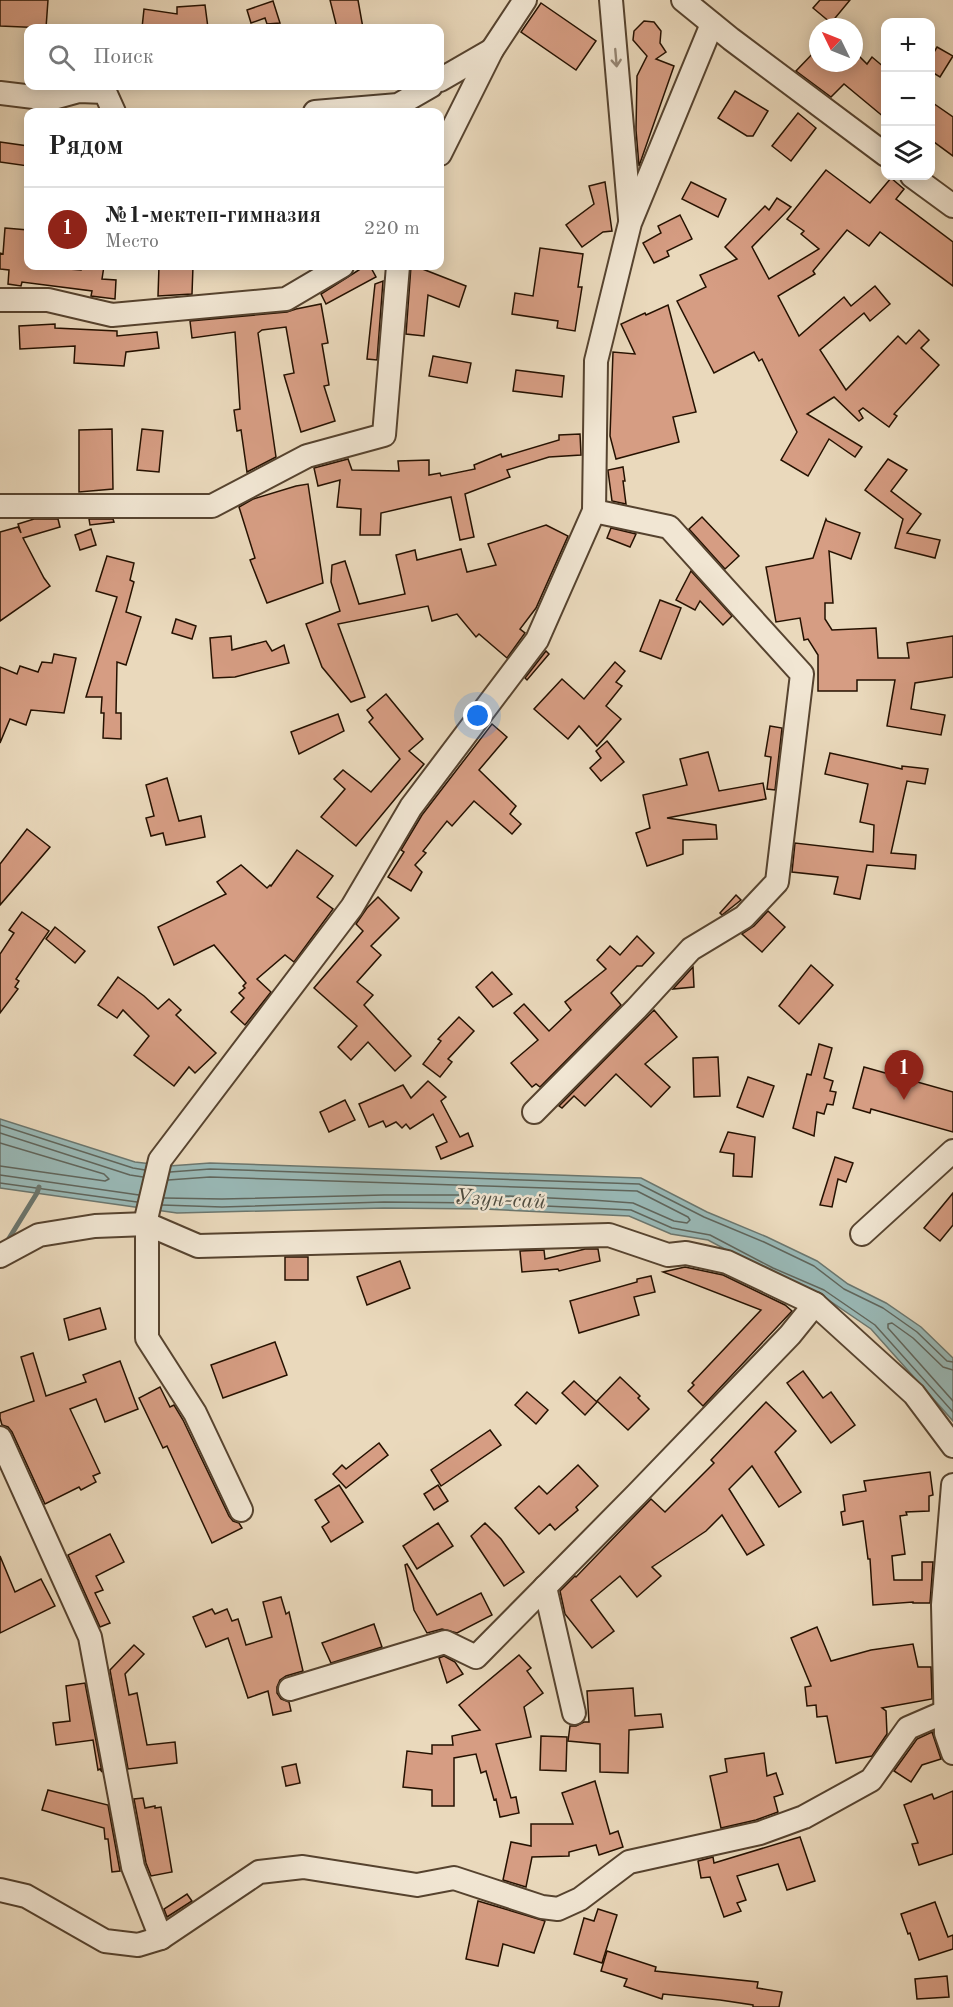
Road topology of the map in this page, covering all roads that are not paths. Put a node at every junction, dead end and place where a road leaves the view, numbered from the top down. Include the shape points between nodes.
1 (525, 0) edge
2 (611, 0) edge
3 (683, 0) edge
4 (712, 24) junction
5 (492, 50) junction
6 (444, 79) edge
7 (424, 90) edge
8 (0, 93) edge
9 (112, 108) edge
10 (362, 108) edge
11 (444, 146) edge
12 (881, 152) edge
13 (917, 180) edge
14 (953, 206) edge
15 (630, 223) junction
16 (335, 270) edge
17 (398, 270) edge
18 (0, 300) edge
19 (0, 506) edge
20 (594, 511) junction
21 (534, 1112) dead end
22 (953, 1151) edge
23 (147, 1220) junction
24 (862, 1234) dead end
25 (0, 1256) edge
26 (815, 1304) junction
27 (0, 1438) edge
28 (953, 1446) edge
29 (953, 1485) edge
30 (241, 1510) dead end
31 (545, 1587) junction
32 (290, 1689) dead end
33 (945, 1712) junction
34 (574, 1713) dead end
35 (953, 1753) edge
36 (0, 1890) edge
37 (161, 1938) junction

1 - 5 street
2 -> 15 street
3 - 4 street
4 - 12 street
4 - 15 street
5 - 6 street
5 - 11 street
7 - 10 street via 398,105
8 - 9 street via 50,99 79,91 105,92
13 - 14 street
15 - 20 street via 596,361
16 - 18 street via 286,299 112,315 48,300
17 - 19 street via 384,435 308,456 212,506
20 - 21 street via 669,527 802,674 777,882 744,917 691,949
20 - 23 street via 537,640 411,807 352,907 160,1160
22 - 24 street
23 - 25 street via 39,1235
23 - 26 street via 198,1246 609,1235 668,1255 686,1253 727,1262
23 - 30 street via 147,1338 195,1413
26 - 28 street via 914,1394
26 - 31 street via 790,1335
27 - 37 street via 90,1637 133,1867
29 - 33 street via 943,1605
31 - 32 street via 476,1657 445,1642
31 - 34 street
33 - 35 street via 946,1733
33 - 37 street via 908,1728 871,1780 804,1817 760,1833 629,1862 580,1899 558,1909 454,1878 417,1886 303,1867 259,1872
36 - 37 street via 26,1896 105,1941 138,1945

